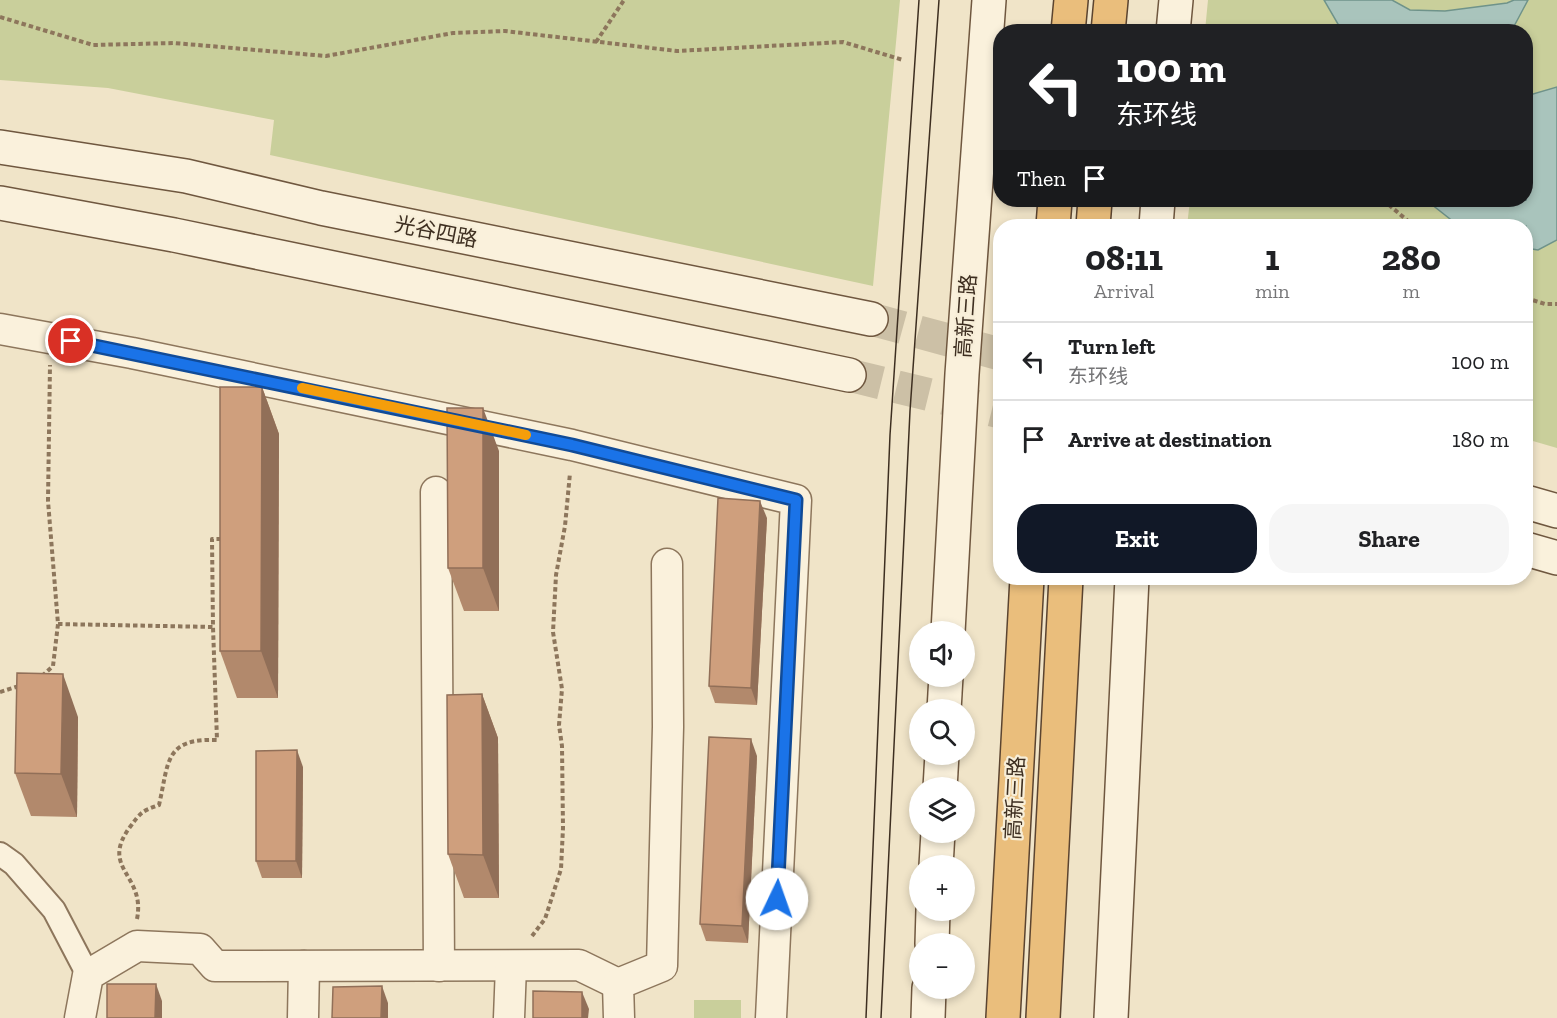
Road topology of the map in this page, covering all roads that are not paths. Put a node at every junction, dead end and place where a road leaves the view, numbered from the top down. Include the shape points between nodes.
1 (989, 0) edge
2 (1071, 0) edge
3 (1112, 0) edge
4 (1176, 0) edge
5 (1069, 24) edge
6 (1109, 24) edge
7 (1174, 24) edge
8 (0, 147) edge
9 (0, 203) edge
10 (871, 319) tunnel mouth
11 (0, 329) edge
12 (849, 375) tunnel mouth
13 (436, 492) dead end
14 (1533, 504) edge
15 (1557, 512) edge
16 (1533, 551) edge
17 (1557, 558) edge
18 (667, 564) dead end
19 (1027, 585) edge
20 (1066, 585) edge
21 (1132, 585) edge
22 (949, 621) edge
23 (0, 854) edge
24 (304, 966) junction
25 (439, 966) junction
26 (511, 966) junction
27 (88, 975) junction
28 (618, 984) junction
29 (929, 999) edge
30 (80, 1018) edge
31 (303, 1018) edge
32 (509, 1018) edge
33 (619, 1018) edge
34 (771, 1018) edge
35 (928, 1018) edge
36 (1003, 1018) edge
37 (1043, 1018) edge
38 (1111, 1018) edge

1 - 22 main road, 高新三路
2 - 5 highway
3 - 6 highway
4 - 7 main road
8 - 10 main road, 光谷四路 via 186,176 321,208
9 - 12 main road via 174,235
11 - 34 street via 132,352 572,445 796,500
13 - 25 street
14 - 15 main road
16 - 17 main road
18 - 28 street via 668,727 662,966
19 - 36 highway, 高新三路
20 - 37 highway, 高新三路
21 - 38 main road
23 - 27 street via 14,864 54,910
24 - 25 street
24 - 27 street via 215,966 201,949 137,946
24 - 31 street
25 - 26 street
26 - 28 street via 579,965
26 - 32 street
27 - 30 street
28 - 33 street
29 - 35 main road

